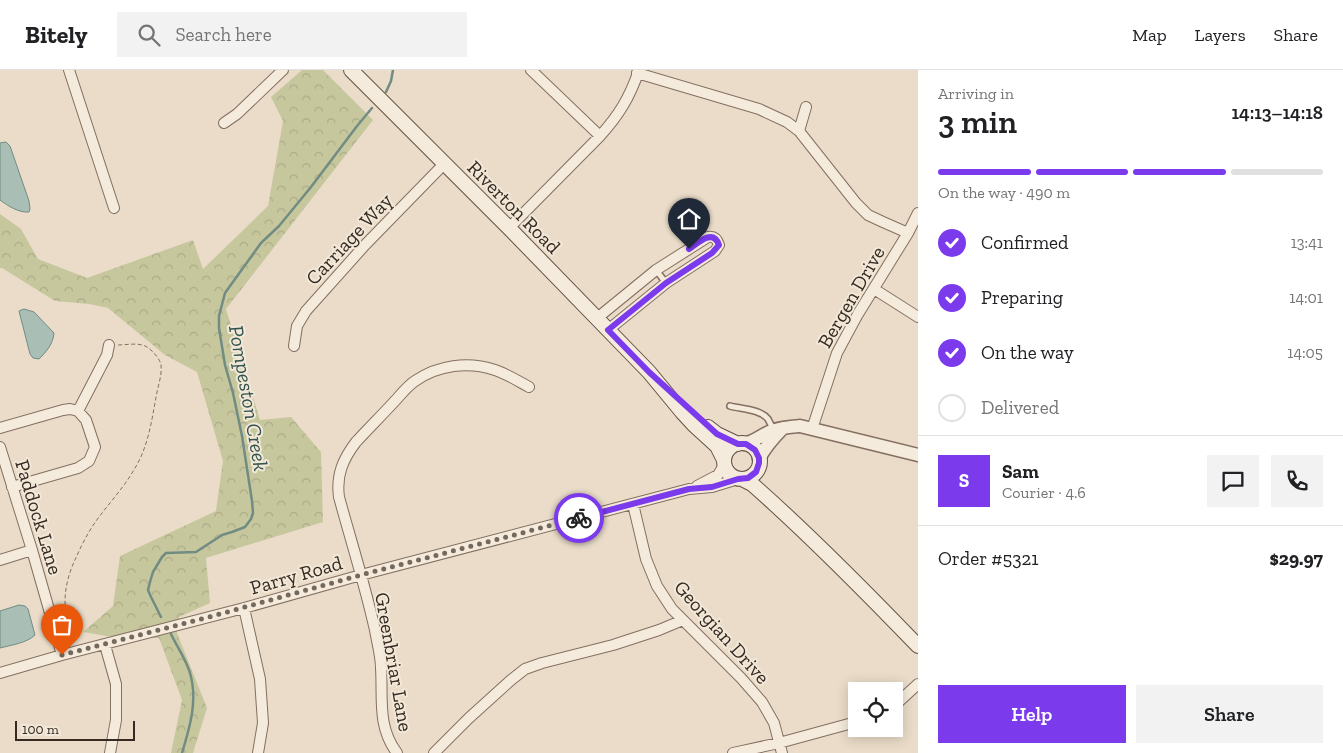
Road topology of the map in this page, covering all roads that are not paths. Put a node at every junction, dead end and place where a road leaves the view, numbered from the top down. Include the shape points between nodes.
1 (69, 70) edge
2 (283, 70) edge
3 (351, 70) edge
4 (531, 70) edge
5 (638, 72) edge
6 (806, 107) dead end
7 (224, 123) dead end
8 (799, 131) junction
9 (600, 136) junction
10 (444, 164) junction
11 (114, 208) dead end
12 (918, 213) edge
13 (509, 228) junction
14 (908, 233) junction
15 (656, 270) junction
16 (666, 283) junction
17 (874, 289) junction
18 (918, 317) edge
19 (596, 319) junction
20 (608, 330) junction
21 (109, 345) road end
22 (294, 346) dead end
23 (649, 372) junction
24 (529, 387) dead end
25 (730, 406) dead end
26 (78, 411) junction
27 (0, 428) edge
28 (812, 429) junction
29 (778, 430) junction
30 (741, 444) junction
31 (0, 447) edge
32 (918, 455) edge
33 (724, 463) junction
34 (759, 463) junction
35 (740, 479) junction
36 (12, 487) junction
37 (689, 489) junction
38 (633, 504) junction
39 (805, 532) junction
40 (32, 550) junction
41 (0, 560) edge
42 (361, 575) junction
43 (244, 608) junction
44 (683, 620) junction
45 (106, 644) junction
46 (918, 646) edge
47 (62, 655) junction
48 (0, 673) edge
49 (918, 684) edge
50 (903, 698) edge
51 (848, 725) edge
52 (780, 748) edge
53 (110, 753) edge
54 (258, 753) edge
55 (397, 753) edge
56 (434, 753) edge
57 (732, 753) edge

1 - 11 street
2 - 7 street
3 - 10 main road, Riverton Road
4 - 9 street
5 - 8 street via 760,109
5 - 9 street via 624,106
6 - 8 street
8 - 14 street via 868,215
9 - 13 street
10 - 13 main road, Riverton Road
10 - 22 street, Carriage Way via 306,311 297,326
12 - 14 street, Bergen Drive
13 - 19 main road, Riverton Road
14 - 17 street, Bergen Drive
15 - 16 lane
15 - 16 street via 708,237 715,238 719,245 715,251
15 - 19 street
16 - 20 street
17 - 18 street
17 - 28 street, Bergen Drive via 837,353
19 - 20 main road, Riverton Road
20 - 23 main road, Riverton Road
21 - 26 street
23 - 30 main road, Riverton Road via 717,434
23 - 33 main road, Riverton Road via 694,426 717,446
24 - 42 street, Greenbriar Lane via 482,366 446,367 414,382 356,442 340,469 338,497
25 - 29 lane via 763,415
26 - 27 street via 63,410
26 - 36 street via 86,420 95,447 89,461 78,468
28 - 29 street via 800,426
28 - 32 street
29 - 30 street
29 - 34 street via 764,448
30 - 33 main road via 728,450
30 - 34 main road via 755,450
31 - 36 street, Paddock Lane
33 - 35 main road via 731,476
33 - 37 street, Parry Road via 718,474
34 - 35 main road via 753,475
34 - 39 main road via 764,483
35 - 37 street, Parry Road
35 - 39 main road via 752,484
36 - 40 street, Paddock Lane
37 - 38 street, Parry Road
38 - 42 street, Parry Road
38 - 44 street, Georgian Drive via 656,586
39 - 46 main road
40 - 41 street
40 - 47 street, Paddock Lane
42 - 43 street, Parry Road
42 - 55 street, Greenbriar Lane via 381,666 384,729
43 - 45 street, Parry Road
43 - 54 street via 260,679 263,723
44 - 52 street, Georgian Drive via 762,702 774,723
44 - 56 street via 660,630 526,669
45 - 47 street, Parry Road
45 - 53 street via 116,684 116,720
47 - 48 street, Parry Road
49 - 50 street
51 - 52 street
52 - 57 street

